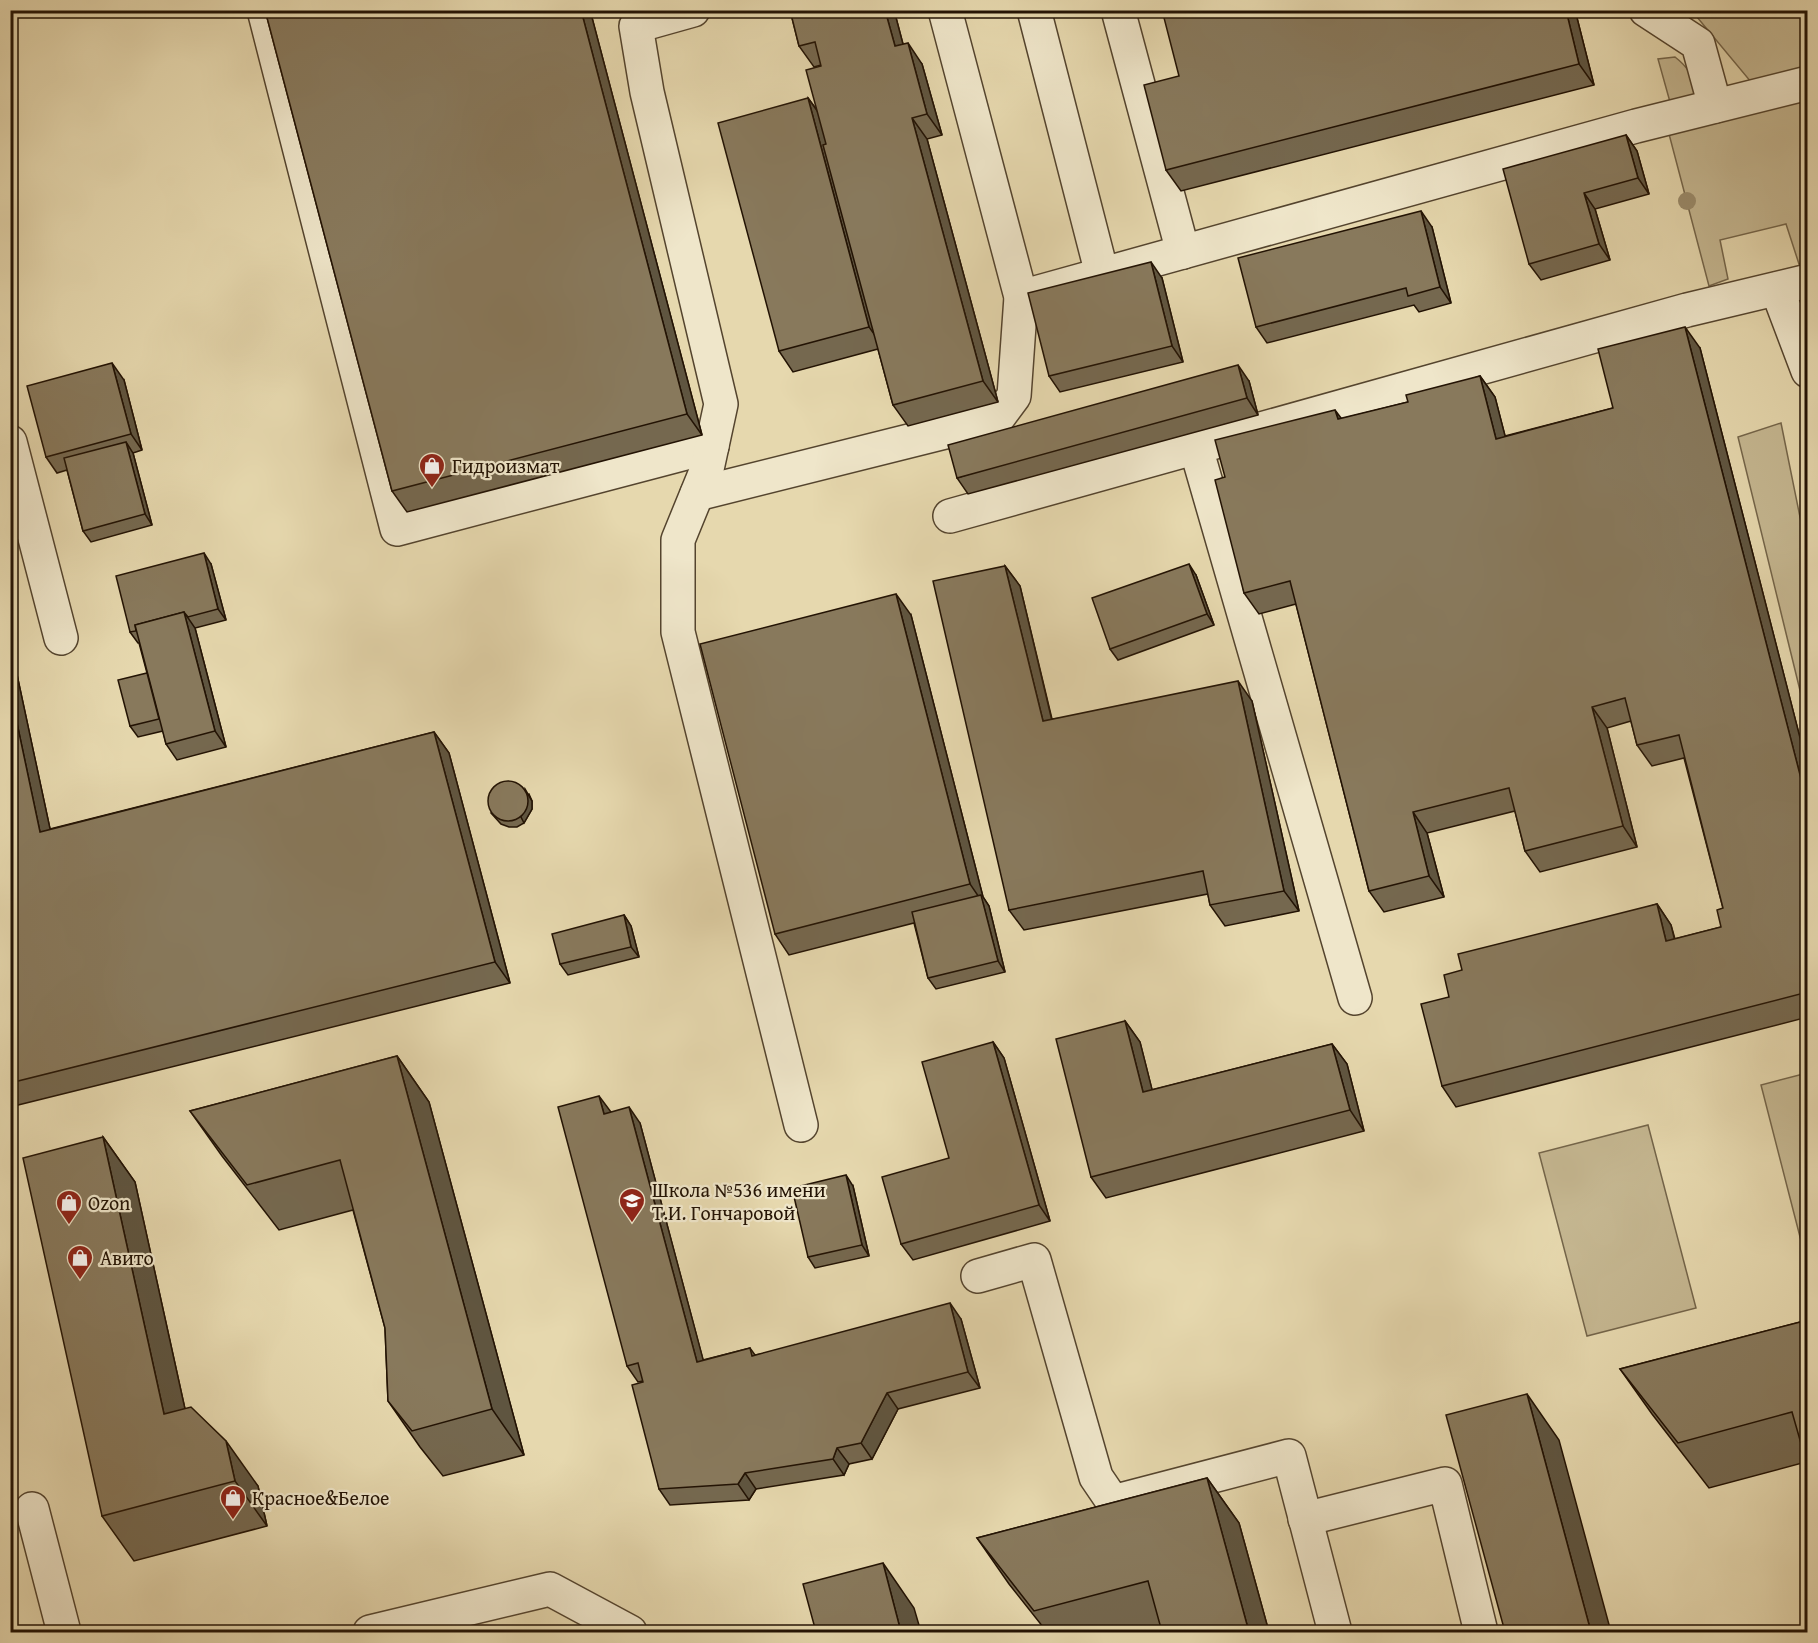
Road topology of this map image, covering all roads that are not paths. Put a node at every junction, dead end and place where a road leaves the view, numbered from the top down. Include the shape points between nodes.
1 (264, 10) edge
2 (693, 10) edge
3 (945, 10) edge
4 (1034, 10) edge
5 (1118, 10) edge
6 (1646, 10) edge
7 (634, 18) edge
8 (1808, 83) edge
9 (1715, 106) junction
10 (1183, 252) junction
11 (1102, 274) junction
12 (1792, 285) edge
13 (1021, 297) junction
14 (1808, 371) edge
15 (10, 442) edge
16 (712, 446) junction
17 (1196, 448) junction
18 (697, 494) junction
19 (951, 516) dead end
20 (61, 638) dead end
21 (1355, 998) dead end
22 (801, 1125) dead end
23 (978, 1276) dead end
24 (32, 1509) dead end
25 (1305, 1519) junction
26 (64, 1632) edge
27 (370, 1632) edge
28 (630, 1632) edge
29 (1335, 1632) edge
30 (1481, 1632) edge

1 - 16 lane via 397,529
2 - 7 lane
3 - 13 lane
4 - 11 lane
5 - 10 lane
6 - 9 lane via 1698,44
7 - 16 lane via 647,92 721,404
8 - 9 lane
9 - 10 lane
10 - 11 lane
11 - 13 lane
12 - 14 lane
12 - 17 lane via 1687,310
13 - 18 lane via 1014,396 997,419
15 - 20 lane
16 - 18 lane
17 - 19 lane
17 - 21 lane
18 - 22 lane via 678,540 678,632
23 - 25 lane via 1034,1260 1096,1477 1113,1502 1289,1456
24 - 26 lane
25 - 29 lane
25 - 30 lane via 1445,1484
27 - 28 lane via 550,1589

